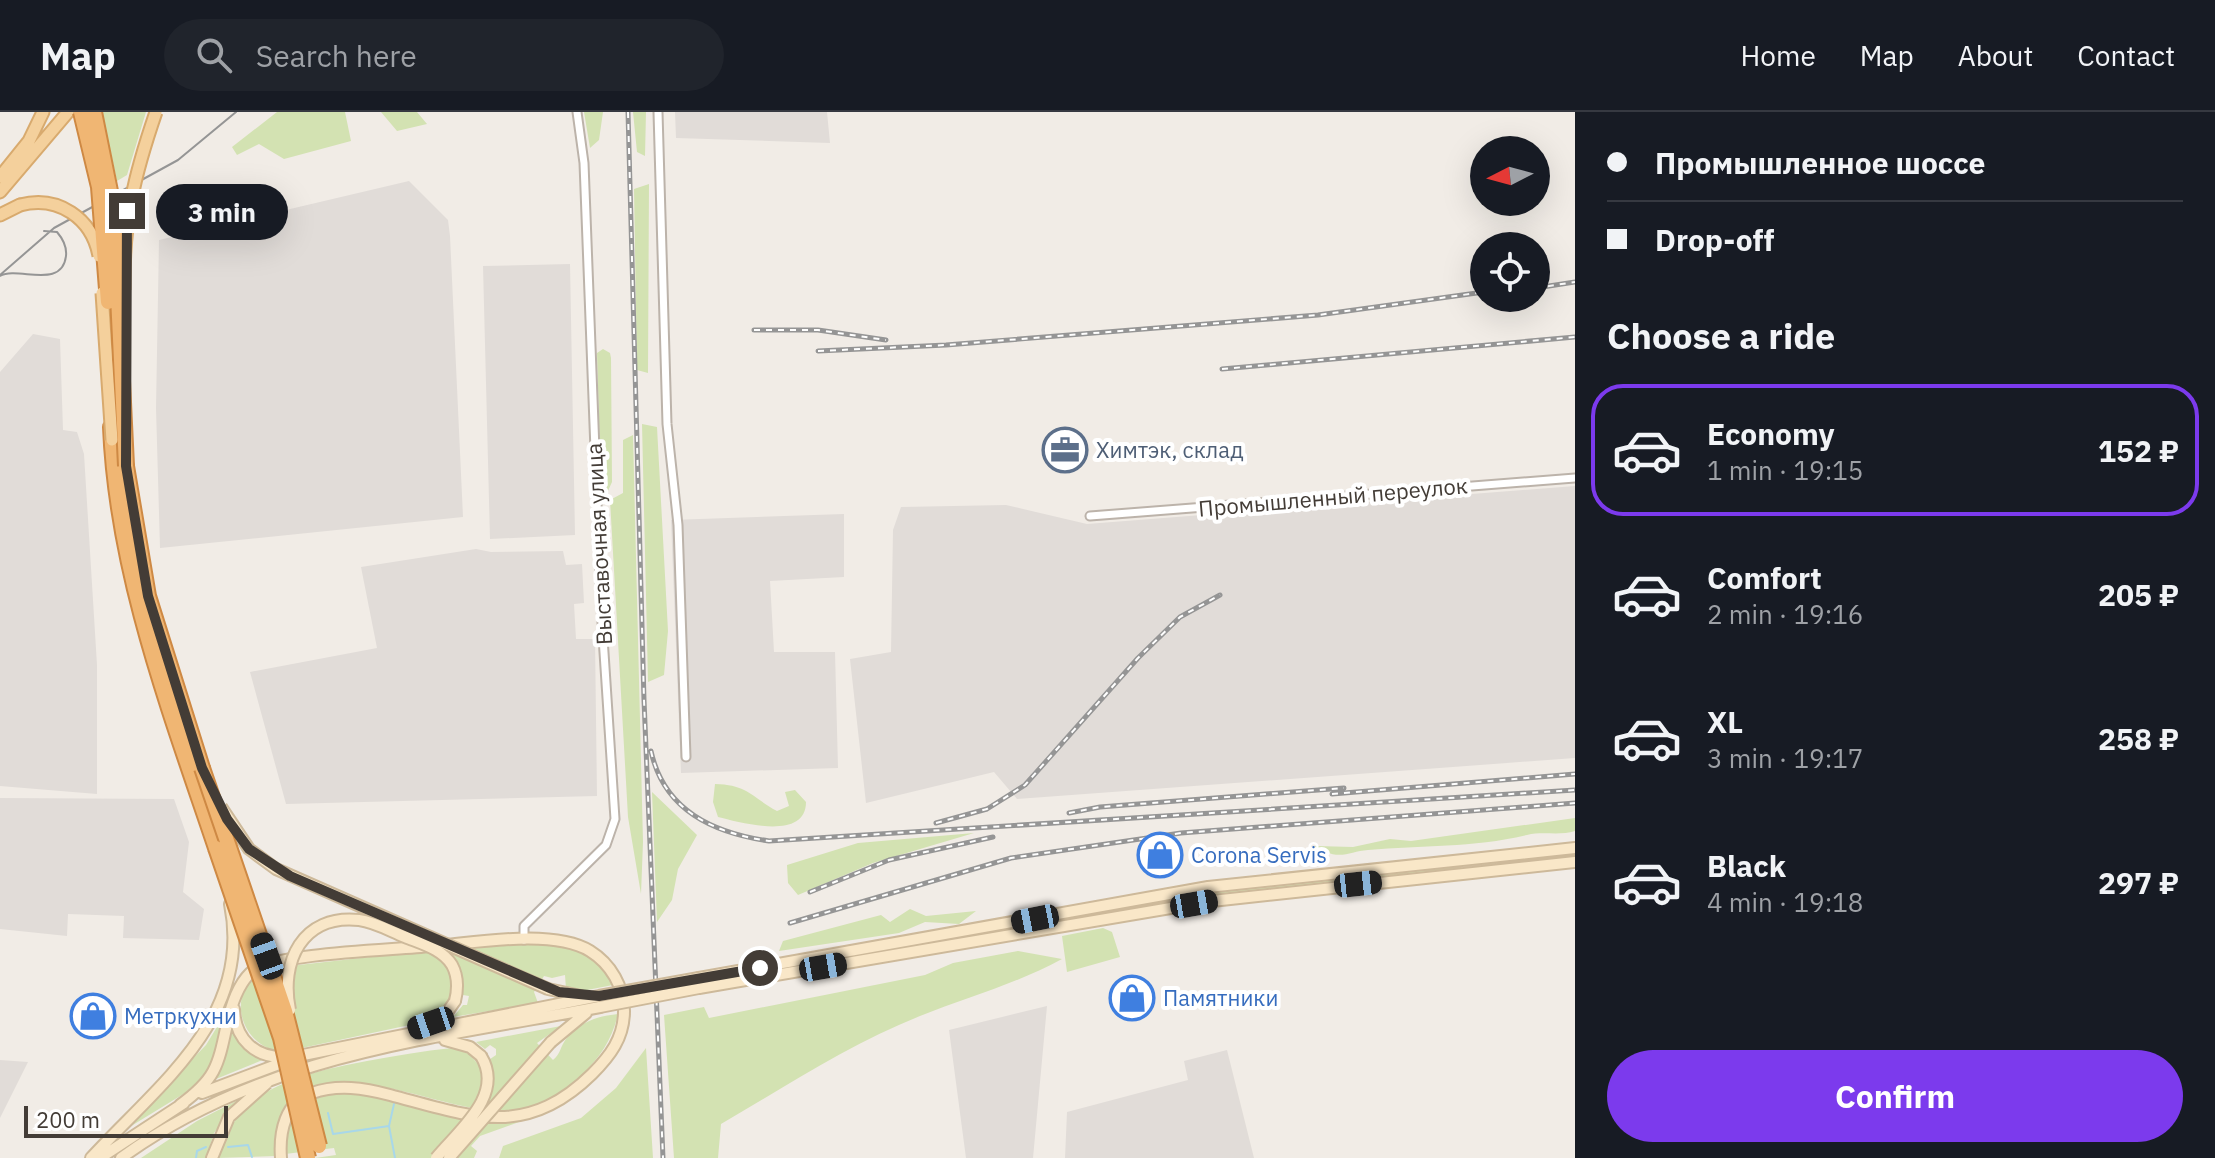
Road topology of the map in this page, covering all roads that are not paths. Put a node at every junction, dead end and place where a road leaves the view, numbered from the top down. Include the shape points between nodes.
1 (43, 112) edge
2 (68, 112) edge
3 (81, 112) edge
4 (94, 112) edge
5 (156, 112) edge
6 (577, 112) edge
7 (658, 112) edge
8 (0, 177) edge
9 (0, 192) edge
10 (0, 215) edge
11 (112, 440) junction
12 (126, 466) junction
13 (1575, 478) edge
14 (1090, 516) dead end
15 (686, 757) dead end
16 (202, 768) junction
17 (216, 848) junction
18 (1575, 848) edge
19 (1487, 857) junction
20 (1575, 862) edge
21 (1488, 871) junction
22 (1116, 903) junction
23 (1118, 917) junction
24 (524, 940) junction
25 (699, 983) junction
26 (236, 999) junction
27 (599, 1002) junction
28 (406, 1032) junction
29 (431, 1039) junction
30 (301, 1057) junction
31 (286, 1073) junction
32 (180, 1105) junction
33 (321, 1154) edge
34 (91, 1158) edge
35 (100, 1158) edge
36 (121, 1158) edge
37 (212, 1158) edge
38 (281, 1158) edge
39 (308, 1158) edge
40 (436, 1158) edge
41 (449, 1158) edge

1 - 8 main road
2 - 9 main road
3 - 11 highway, bridge via 95,162 105,236
4 - 12 highway, bridge via 114,211
5 - 12 main road, bridge via 125,226
6 - 24 street, Выставочная улица via 584,163 615,819 606,845 524,926
7 - 15 street via 667,424 678,525
10 - 11 main road, bridge via 40,202 66,209 84,223 96,243
11 - 17 highway via 122,529 146,632
12 - 16 highway via 148,596
13 - 14 street, Промышленный переулок
16 - 27 main road, bridge via 232,829 266,863 548,989
16 - 30 highway, bridge
17 - 34 main road, bridge via 234,930 232,970 217,1014
17 - 39 highway, bridge via 281,1038
18 - 19 main road
19 - 21 main road
19 - 22 main road via 1278,878
20 - 21 main road
21 - 23 main road via 1263,893
22 - 23 main road
22 - 25 main road
23 - 25 main road
24 - 26 main road via 279,961 252,971
24 - 38 main road via 579,945 606,964 618,983 624,1015 617,1044 575,1090 539,1112 496,1119 361,1089 321,1090 297,1101 287,1114
25 - 27 main road, bridge
26 - 30 main road via 235,1020 247,1044 270,1056
26 - 32 main road via 217,1068 204,1087
27 - 28 main road
27 - 29 main road
27 - 41 main road, bridge via 551,1042
28 - 30 main road
28 - 30 main road, bridge via 439,1019 455,1001 455,972 433,948 368,922 346,920 325,925 299,945 288,971 288,1000
29 - 31 main road
29 - 40 main road, bridge via 463,1044 481,1056 489,1077 486,1095
30 - 32 main road via 238,1077
30 - 33 highway, bridge
31 - 36 main road via 186,1115
31 - 37 main road via 237,1106 217,1138
32 - 35 main road

